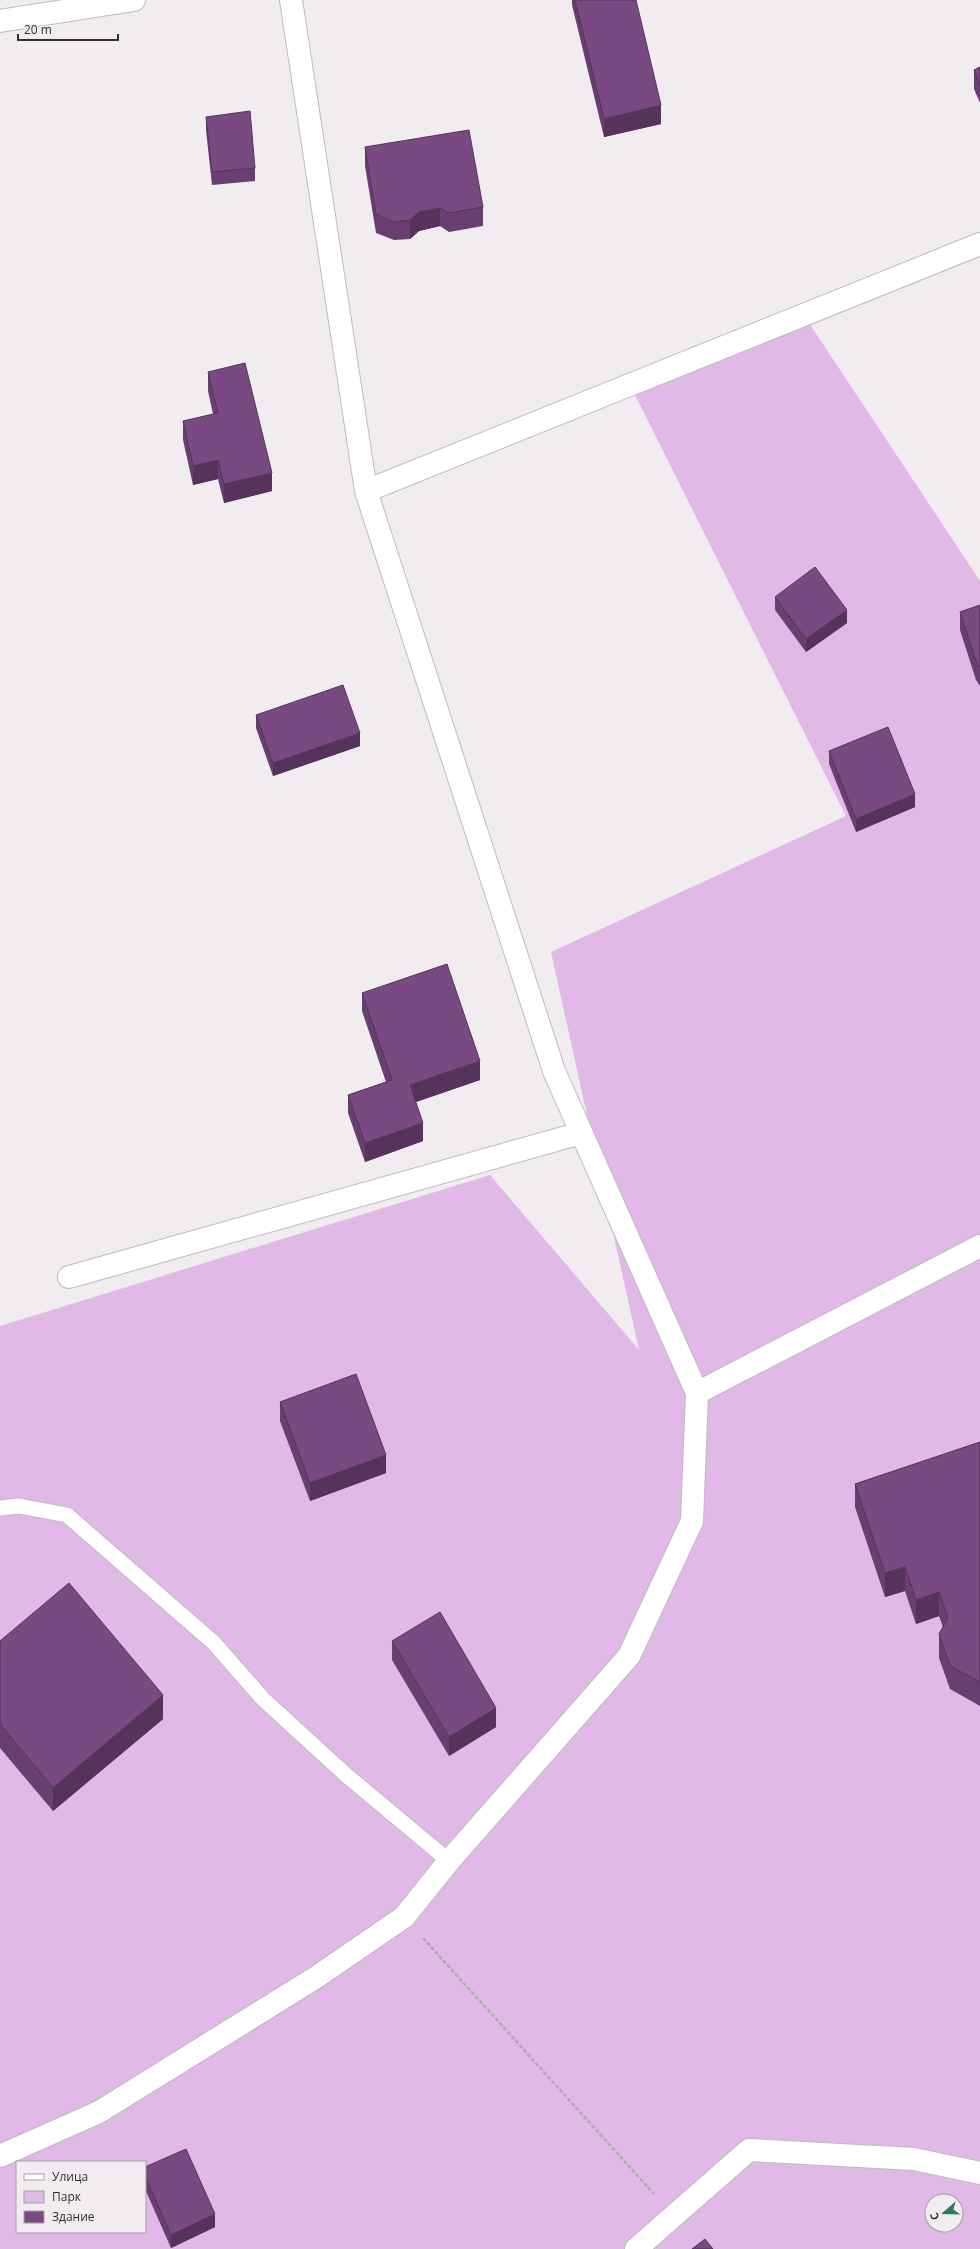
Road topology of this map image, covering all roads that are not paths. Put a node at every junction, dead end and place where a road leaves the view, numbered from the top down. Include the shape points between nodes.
1 (134, 0) edge
2 (291, 0) edge
3 (0, 21) edge
4 (980, 244) edge
5 (366, 492) junction
6 (581, 1133) junction
7 (980, 1246) edge
8 (69, 1277) dead end
9 (697, 1393) junction
10 (0, 1508) edge
11 (448, 1861) junction
12 (0, 2156) edge
13 (980, 2173) edge
14 (636, 2249) edge

1 - 3 street
2 - 5 street
4 - 5 street
5 - 6 street via 554,1071
6 - 8 street
6 - 9 street
7 - 9 street
9 - 11 street via 692,1521 629,1656
10 - 11 lane via 18,1506 67,1515 214,1643 263,1699 340,1770
11 - 12 street via 404,1917 315,1978 98,2112
13 - 14 street via 914,2159 749,2150

